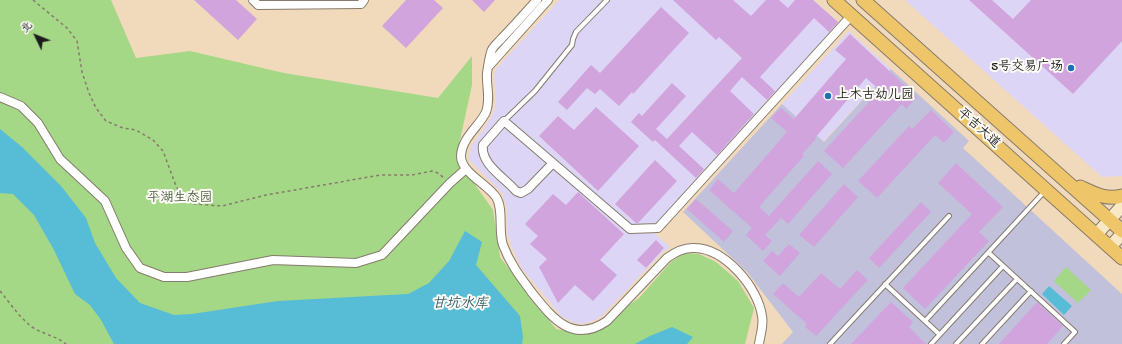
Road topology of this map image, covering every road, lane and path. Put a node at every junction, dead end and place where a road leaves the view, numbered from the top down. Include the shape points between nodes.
1 (33, 0) edge
2 (253, 0) edge
3 (364, 0) edge
4 (537, 0) edge
5 (548, 0) edge
6 (607, 0) edge
7 (834, 0) edge
8 (863, 0) edge
9 (851, 16) junction
10 (488, 66) junction
11 (0, 97) edge
12 (504, 121) junction
13 (553, 164) junction
14 (466, 169) junction
15 (1064, 178) junction
16 (450, 183) junction
17 (1047, 190) junction
18 (1122, 196) edge
19 (1122, 206) edge
20 (949, 216) dead end
21 (1110, 220) junction
22 (1122, 232) edge
23 (1096, 234) junction
24 (1110, 247) junction
25 (989, 253) junction
26 (1122, 258) edge
27 (1003, 266) junction
28 (1017, 278) junction
29 (885, 284) junction
30 (0, 291) edge
31 (1031, 292) junction
32 (925, 321) junction
33 (939, 334) junction
34 (66, 344) edge
35 (760, 344) edge
36 (830, 344) edge
37 (930, 344) edge
38 (956, 344) edge
39 (982, 344) edge
40 (1064, 344) edge

1 - 16 path via 67,28 77,41 82,72 89,93 106,121 136,130 153,140 163,151 183,198 195,204 222,206 266,195 380,175 412,175 432,171
2 - 3 street via 258,5 361,4
4 - 10 street via 491,51
5 - 10 street
6 - 12 lane via 576,32 572,45 535,91
7 - 9 main road, 平吉大道
8 - 15 main road, 平吉大道
9 - 13 street via 658,228 630,229
9 - 17 main road, 平吉大道
10 - 14 street via 489,103 481,120 465,142 461,154
11 - 16 street via 21,106 38,123 60,159 105,201 126,248 140,268 164,277 187,277 273,260 356,263 382,255
12 - 13 street
12 - 13 street via 483,145 482,150 484,158 516,191 521,193 528,190
14 - 16 street
14 - 35 street via 496,198 500,211 500,235 516,273 561,325 572,330 584,331 602,325 667,258 675,252 694,247 703,248 727,261 740,272 750,286 763,317
15 - 18 main road via 1101,197
15 - 21 main road, 平吉大道
17 - 23 main road, 平吉大道
17 - 25 lane
19 - 21 street
20 - 29 lane
21 - 22 main road, 平吉大道
21 - 23 street
22 - 24 street
23 - 24 main road, 平吉大道
24 - 26 main road, 平吉大道
25 - 27 lane
25 - 32 lane
27 - 28 lane
27 - 33 lane
28 - 31 lane
28 - 38 lane
29 - 32 lane
29 - 36 lane
30 - 34 path via 33,327
31 - 39 lane
31 - 40 lane via 1075,332
32 - 33 lane
33 - 37 lane

